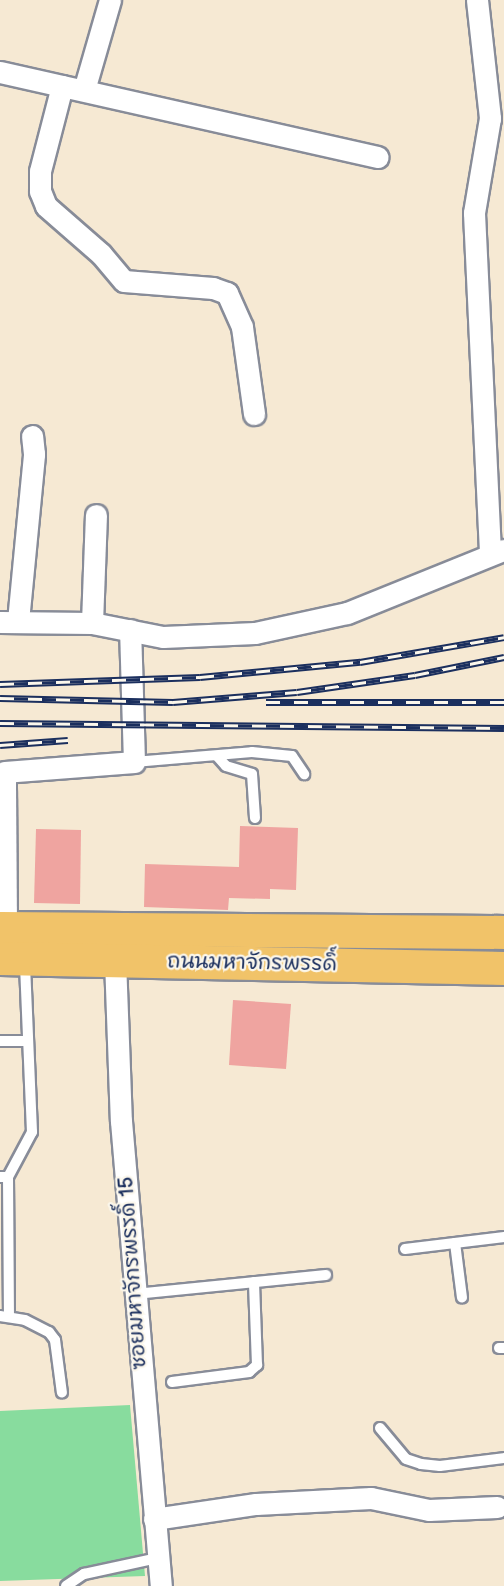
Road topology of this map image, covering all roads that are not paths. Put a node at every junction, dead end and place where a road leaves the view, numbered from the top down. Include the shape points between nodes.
1 (110, 0) edge
2 (477, 0) edge
3 (0, 72) edge
4 (62, 86) junction
5 (84, 90) junction
6 (378, 157) dead end
7 (254, 414) dead end
8 (33, 436) dead end
9 (96, 515) dead end
10 (497, 552) edge
11 (9, 622) edge
12 (92, 623) junction
13 (130, 630) junction
14 (217, 756) junction
15 (134, 762) junction
16 (3, 772) edge
17 (304, 774) dead end
18 (255, 818) dead end
19 (504, 932) edge
20 (8, 943) edge
21 (115, 960) junction
22 (504, 968) edge
23 (0, 1041) edge
24 (25, 1041) junction
25 (4, 1177) edge
26 (504, 1237) edge
27 (455, 1243) junction
28 (405, 1249) dead end
29 (326, 1275) dead end
30 (254, 1282) junction
31 (135, 1294) junction
32 (462, 1298) dead end
33 (4, 1316) edge
34 (171, 1382) dead end
35 (62, 1393) dead end
36 (380, 1428) dead end
37 (504, 1458) edge
38 (497, 1508) dead end
39 (154, 1518) junction
40 (158, 1558) junction
41 (66, 1586) edge
42 (160, 1586) edge

1 - 5 street
2 - 10 street via 490,118 474,213
3 - 4 street
4 - 5 street
4 - 7 street via 40,171 40,191 46,206 101,254 124,281 213,288 227,294 242,327
5 - 6 street
8 - 11 street via 34,454
9 - 12 street
10 - 13 street via 347,613 289,626 255,633 163,637
11 - 12 street
12 - 13 street
13 - 15 street
14 - 15 lane
14 - 17 lane via 252,752 291,756
14 - 18 lane via 226,766 252,774
15 - 16 street
16 - 20 street
19 - 20 main road, ถนนมหาจักรพรรดิ์
20 - 21 main road, ถนนมหาจักรพรรดิ์
20 - 24 lane
21 - 22 main road, ถนนมหาจักรพรรดิ์
21 - 31 street, ซอยมหาจักรพรรดิ์ 15
23 - 24 lane
24 - 25 lane via 32,1132
25 - 33 lane
26 - 27 lane
27 - 28 lane
27 - 32 lane
29 - 30 lane
30 - 31 lane
30 - 34 lane via 258,1365 249,1372
31 - 39 street, ซอยมหาจักรพรรดิ์ 15
33 - 35 lane via 40,1326 55,1340
36 - 37 lane via 406,1459 421,1464 440,1466
38 - 39 street via 429,1510 371,1498 256,1504
39 - 40 street, ซอยมหาจักรพรรดิ์ 15
40 - 41 lane via 84,1574
40 - 42 street, ซอยมหาจักรพรรดิ์ 15

